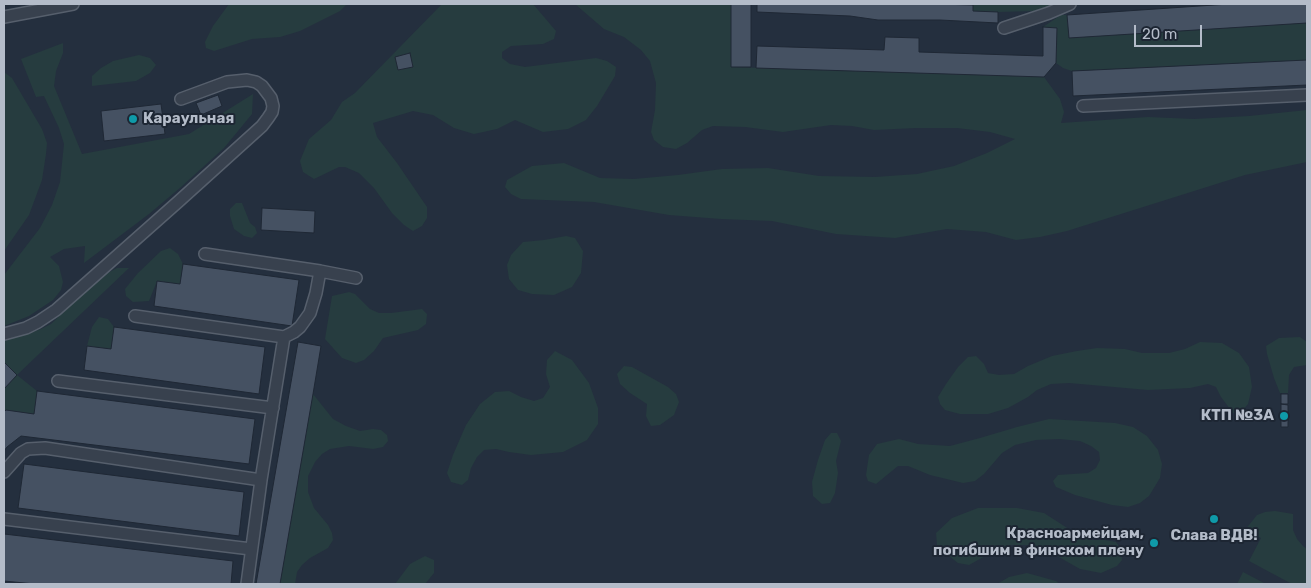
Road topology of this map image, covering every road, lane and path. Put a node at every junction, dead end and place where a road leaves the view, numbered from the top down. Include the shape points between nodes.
1 (74, 4) edge
2 (1070, 4) edge
3 (4, 17) edge
4 (1004, 28) dead end
5 (1307, 95) edge
6 (181, 99) dead end
7 (1083, 106) dead end
8 (205, 254) dead end
9 (320, 271) junction
10 (356, 278) dead end
11 (135, 316) dead end
12 (4, 334) edge
13 (284, 337) junction
14 (58, 380) dead end
15 (273, 408) junction
16 (4, 472) edge
17 (261, 480) junction
18 (4, 519) edge
19 (251, 549) junction
20 (247, 584) edge

1 - 3 lane
2 - 4 lane
5 - 7 lane
6 - 12 lane via 227,82 247,80 262,86 273,106 262,126 56,310 26,328
8 - 9 lane
9 - 10 lane
9 - 13 lane via 310,313 300,327
11 - 13 lane
13 - 15 lane
14 - 15 lane
15 - 17 lane
16 - 17 lane via 21,453 45,448
17 - 19 lane
18 - 19 lane
19 - 20 lane

